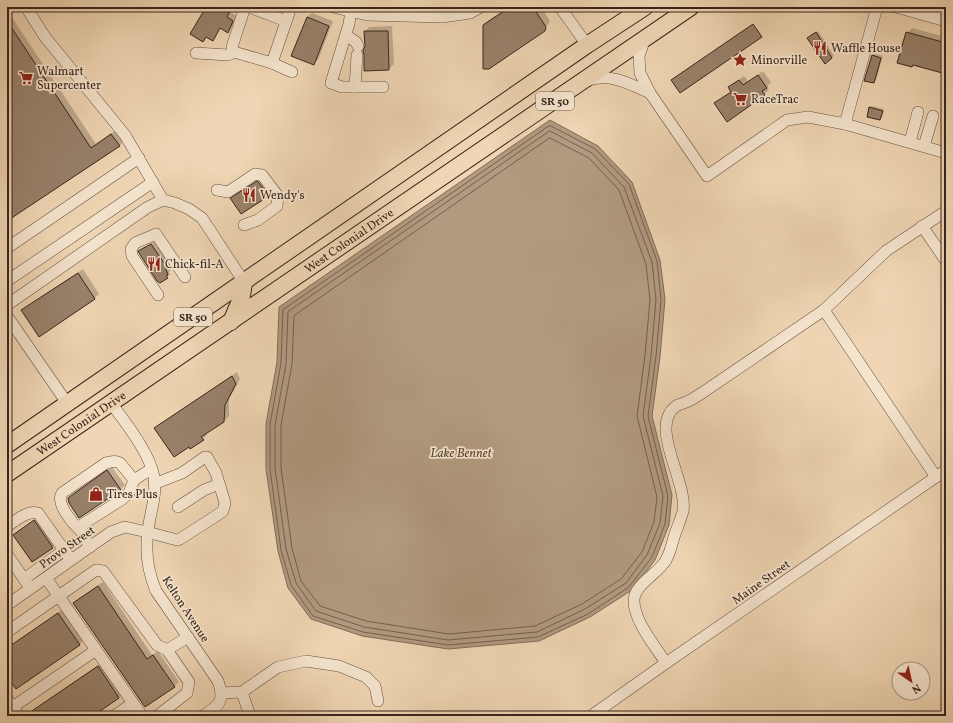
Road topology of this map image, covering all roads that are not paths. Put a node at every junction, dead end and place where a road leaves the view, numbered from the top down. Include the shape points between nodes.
1 (26, 7) edge
2 (245, 7) edge
3 (248, 7) edge
4 (291, 7) edge
5 (333, 7) edge
6 (481, 7) edge
7 (560, 7) edge
8 (645, 7) edge
9 (690, 7) edge
10 (877, 7) edge
11 (896, 7) edge
12 (933, 7) edge
13 (351, 11) junction
14 (946, 11) edge
15 (286, 21) junction
16 (946, 21) edge
17 (346, 35) junction
18 (645, 38) junction
19 (587, 45) junction
20 (234, 52) junction
21 (196, 53) dead end
22 (272, 63) junction
23 (292, 72) dead end
24 (578, 84) junction
25 (355, 87) junction
26 (383, 87) dead end
27 (650, 92) junction
28 (918, 112) dead end
29 (932, 116) dead end
30 (845, 124) junction
31 (910, 142) junction
32 (924, 146) junction
33 (946, 153) edge
34 (139, 158) junction
35 (153, 182) junction
36 (217, 190) dead end
37 (163, 200) junction
38 (946, 211) edge
39 (244, 225) dead end
40 (922, 226) junction
41 (7, 248) edge
42 (946, 261) edge
43 (185, 277) dead end
44 (7, 281) edge
45 (244, 282) junction
46 (158, 295) dead end
47 (7, 305) edge
48 (824, 310) junction
49 (7, 316) edge
50 (231, 322) junction
51 (67, 403) junction
52 (111, 403) junction
53 (7, 445) edge
54 (151, 469) junction
55 (946, 470) edge
56 (7, 474) edge
57 (936, 477) junction
58 (134, 480) junction
59 (154, 484) junction
60 (219, 484) junction
61 (178, 508) dead end
62 (7, 526) edge
63 (81, 531) junction
64 (147, 532) junction
65 (90, 547) junction
66 (64, 550) junction
67 (7, 554) edge
68 (71, 560) junction
69 (46, 578) junction
70 (24, 579) junction
71 (30, 589) junction
72 (58, 596) junction
73 (7, 605) edge
74 (7, 632) edge
75 (188, 637) junction
76 (96, 650) junction
77 (167, 650) junction
78 (666, 663) junction
79 (222, 692) junction
80 (242, 692) junction
81 (378, 701) dead end
82 (133, 703) junction
83 (12, 708) edge
84 (114, 716) edge
85 (142, 716) edge
86 (157, 716) edge
87 (203, 716) edge
88 (250, 716) edge
89 (591, 716) edge

1 - 34 street via 45,36 125,135
2 - 20 street via 232,47
3 - 15 street
4 - 15 street
5 - 13 street
6 - 13 street via 470,13 442,17 367,15
7 - 19 street
8 - 19 highway, West Colonial Drive / SR 50
9 - 18 highway, West Colonial Drive / SR 50
10 - 30 street
11 - 16 street
12 - 14 street
13 - 17 street
15 - 22 street
17 - 25 street via 356,42 358,50
17 - 25 street via 331,83 342,87
18 - 24 highway, West Colonial Drive / SR 50
18 - 27 street via 639,56 640,73
19 - 45 highway, West Colonial Drive / SR 50
20 - 21 street via 228,55
20 - 22 street
22 - 23 street
24 - 27 street via 592,79 616,78
24 - 50 highway, West Colonial Drive / SR 50
25 - 26 street
27 - 30 street via 707,176 787,120 808,116
28 - 31 street
29 - 32 street
30 - 31 street
31 - 32 street
32 - 33 street
34 - 35 street
34 - 41 street
35 - 37 street
35 - 44 street
36 - 39 street via 228,192 255,174 262,175 278,196 277,206 258,220
37 - 45 street via 189,208 202,218
37 - 47 street via 148,207
38 - 40 street
40 - 42 street
40 - 48 street via 886,251
43 - 46 street via 156,234 135,243 131,249 132,256
45 - 50 highway via 242,296
45 - 51 highway, West Colonial Drive / SR 50
48 - 57 street
48 - 78 street via 702,394 676,406 668,414 667,441 684,498 683,511 667,559 659,570 639,587 634,598 635,613
49 - 51 street
50 - 52 highway, West Colonial Drive / SR 50
51 - 53 highway, West Colonial Drive / SR 50
52 - 54 street, Kelton Avenue via 146,455
52 - 56 highway, West Colonial Drive / SR 50
54 - 58 street
54 - 59 street, Kelton Avenue
55 - 57 street, Maine Street
57 - 78 street, Maine Street
58 - 63 street via 129,493 82,524
58 - 63 street via 118,461 111,462 62,493 60,503
59 - 60 street, Provo Street via 182,473 205,457 216,473
59 - 64 street, Kelton Avenue via 155,498
60 - 61 street via 204,490
60 - 64 street, Provo Street via 225,503 223,511 191,533 176,540
62 - 66 street via 27,514 38,513
63 - 65 street
64 - 65 street, Provo Street via 124,527 111,532
64 - 75 street, Kelton Avenue via 149,575 156,591
65 - 68 street, Provo Street
66 - 68 street
66 - 70 street
67 - 70 street
68 - 69 street, Provo Street
69 - 71 street, Provo Street
69 - 72 street
70 - 71 street
71 - 73 street, Provo Street
72 - 74 street
72 - 76 street
72 - 77 street via 96,570 103,571 157,645
75 - 77 street
75 - 79 street, Kelton Avenue via 218,681
76 - 82 street
76 - 83 street
77 - 86 street via 189,682 187,693
78 - 89 street, Maine Street
79 - 80 street
79 - 87 street via 221,701
80 - 81 street via 278,667 306,661 339,666 366,677 375,686
80 - 88 street
82 - 84 street
82 - 85 street

